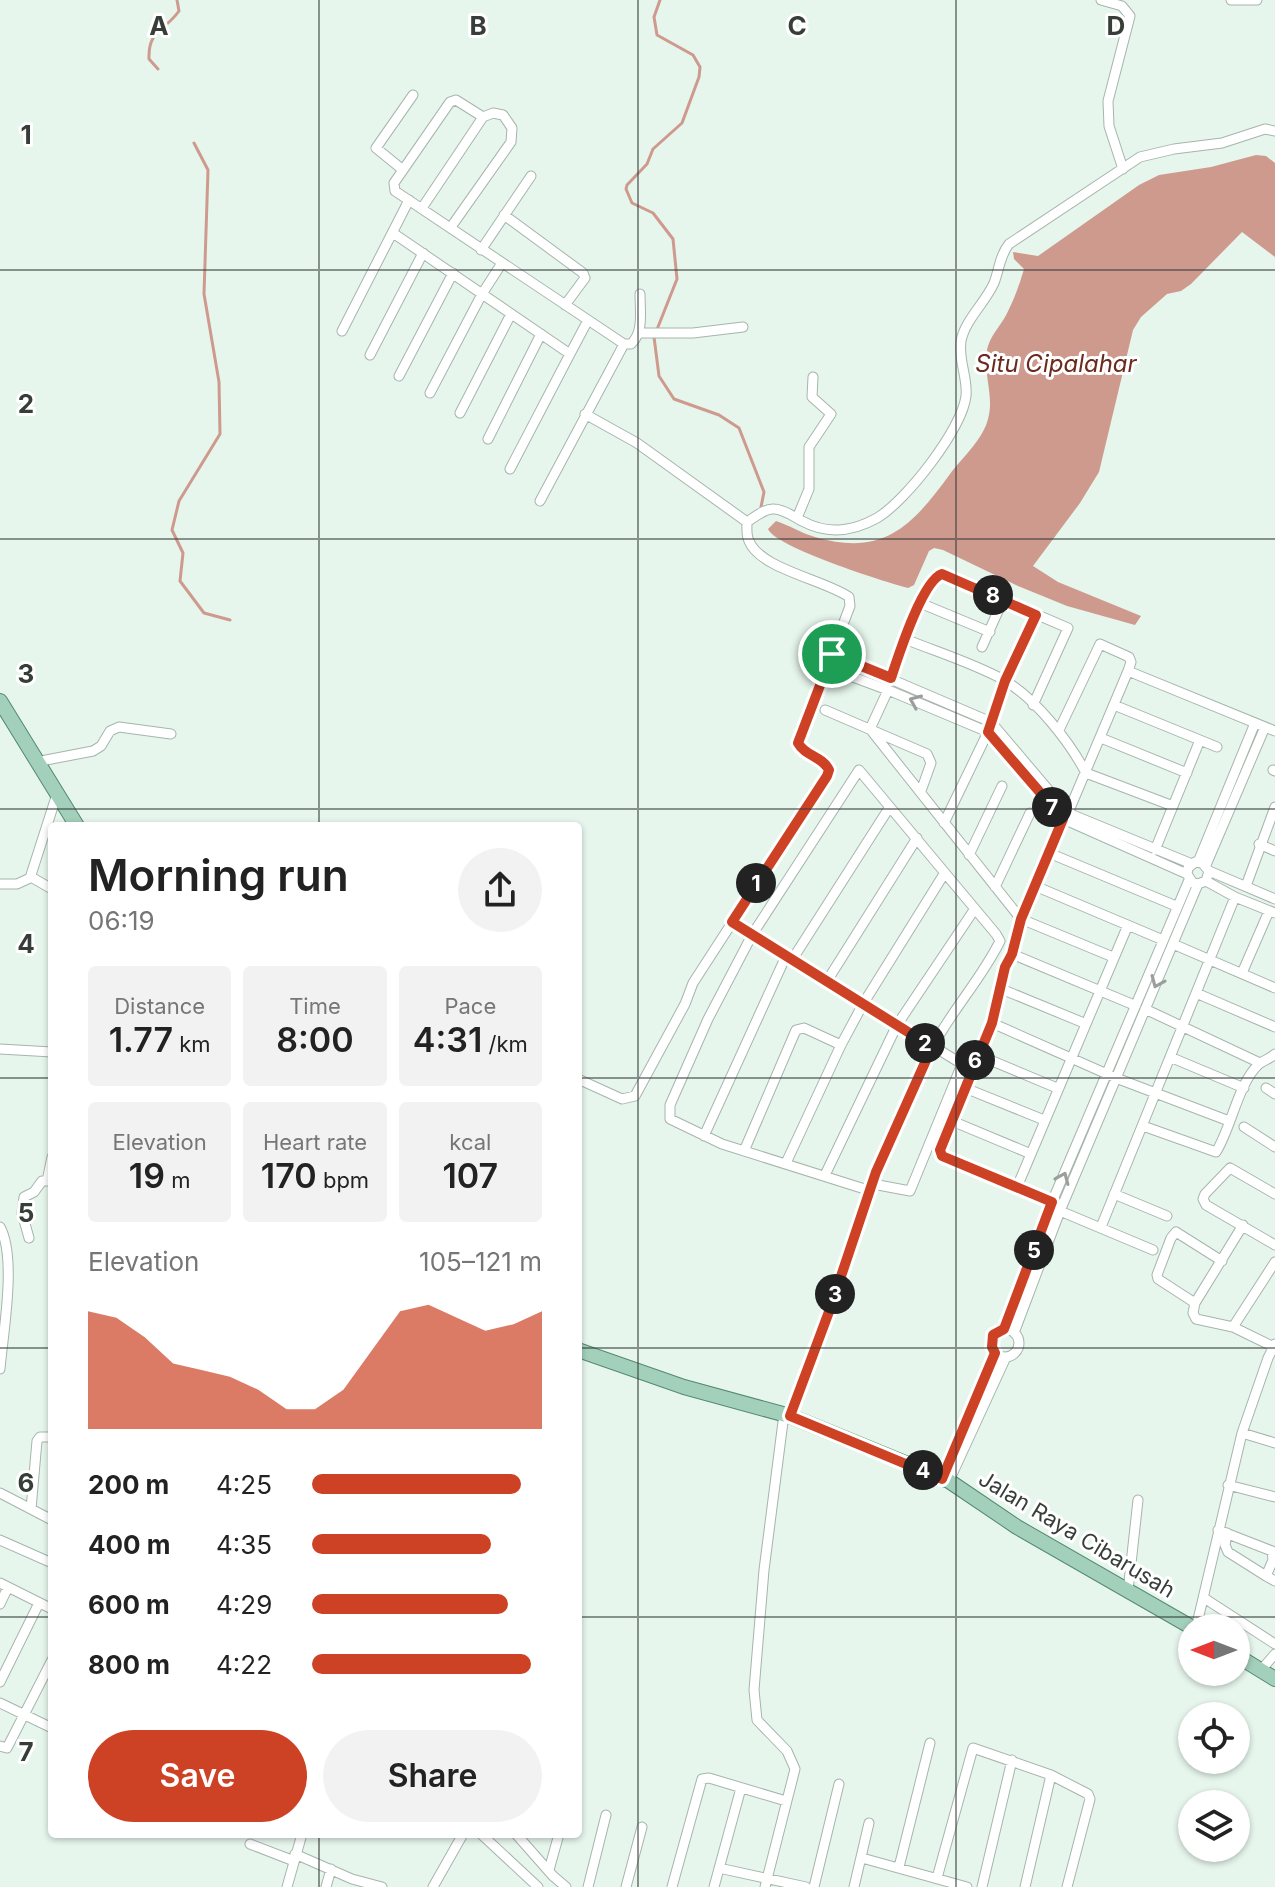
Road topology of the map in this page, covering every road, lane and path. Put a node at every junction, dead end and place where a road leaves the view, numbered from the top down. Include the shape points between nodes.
1 (1101, 0) edge
2 (1231, 0) edge
3 (1257, 0) edge
4 (413, 95) dead end
5 (483, 117) junction
6 (1275, 131) edge
7 (1123, 169) junction
8 (403, 170) junction
9 (531, 176) dead end
10 (409, 200) junction
11 (422, 208) junction
12 (504, 215) junction
13 (451, 227) junction
14 (393, 233) junction
15 (481, 250) junction
16 (423, 253) junction
17 (502, 263) junction
18 (453, 273) junction
19 (482, 294) junction
20 (640, 294) dead end
21 (565, 305) junction
22 (511, 314) junction
23 (587, 322) junction
24 (743, 327) dead end
25 (342, 331) dead end
26 (639, 333) junction
27 (541, 334) junction
28 (624, 344) junction
29 (570, 354) junction
30 (370, 355) dead end
31 (399, 376) dead end
32 (813, 377) dead end
33 (430, 393) dead end
34 (460, 413) dead end
35 (585, 414) junction
36 (488, 439) dead end
37 (510, 469) dead end
38 (540, 501) dead end
39 (797, 518) junction
40 (747, 522) junction
41 (1003, 600) junction
42 (920, 603) junction
43 (1036, 615) junction
44 (990, 632) junction
45 (905, 639) junction
46 (982, 647) dead end
47 (832, 654) junction
48 (826, 667) junction
49 (1128, 671) junction
50 (891, 678) junction
51 (1005, 681) junction
52 (888, 690) junction
53 (0, 701) edge
54 (1033, 705) junction
55 (1114, 705) junction
56 (825, 710) dead end
57 (989, 727) junction
58 (1265, 727) edge
59 (870, 729) junction
60 (1059, 730) junction
61 (171, 734) dead end
62 (1101, 738) junction
63 (1200, 740) junction
64 (1217, 747) dead end
65 (36, 762) junction
66 (1086, 773) junction
67 (1187, 773) junction
68 (1002, 786) dead end
69 (921, 791) junction
70 (57, 794) junction
71 (1173, 806) junction
72 (889, 808) junction
73 (1275, 808) edge
74 (1030, 813) dead end
75 (1066, 816) junction
76 (48, 822) edge
77 (74, 822) edge
78 (48, 823) edge
79 (944, 823) junction
80 (917, 838) junction
81 (1259, 844) junction
82 (1155, 850) junction
83 (1275, 851) edge
84 (1049, 853) junction
85 (969, 855) junction
86 (1198, 873) junction
87 (944, 874) junction
88 (31, 877) junction
89 (0, 884) edge
90 (1035, 886) junction
91 (1246, 886) junction
92 (48, 887) edge
93 (995, 887) junction
94 (1235, 897) junction
95 (1275, 899) edge
96 (1176, 906) junction
97 (974, 910) junction
98 (1272, 912) edge
99 (1021, 919) junction
100 (732, 922) junction
101 (1128, 925) junction
102 (752, 935) junction
103 (1168, 942) junction
104 (1012, 954) junction
105 (1113, 957) junction
106 (789, 958) junction
107 (1209, 959) junction
108 (1242, 973) junction
109 (827, 981) junction
110 (999, 988) junction
111 (1275, 988) edge
112 (1100, 991) junction
113 (1196, 993) junction
114 (863, 1004) junction
115 (1134, 1005) junction
116 (1145, 1009) junction
117 (992, 1023) junction
118 (1084, 1023) junction
119 (1182, 1024) junction
120 (897, 1025) junction
121 (1275, 1027) edge
122 (841, 1045) junction
123 (932, 1047) junction
124 (0, 1049) edge
125 (48, 1052) edge
126 (1275, 1054) edge
127 (978, 1055) junction
128 (1170, 1057) junction
129 (1071, 1058) junction
130 (1260, 1063) junction
131 (1106, 1073) junction
132 (1116, 1078) junction
133 (582, 1081) edge
134 (965, 1088) junction
135 (1057, 1088) junction
136 (1244, 1088) junction
137 (1156, 1093) junction
138 (1044, 1120) junction
139 (952, 1121) junction
140 (1229, 1121) junction
141 (1143, 1126) junction
142 (1244, 1127) dead end
143 (704, 1136) junction
144 (1275, 1147) edge
145 (744, 1151) junction
146 (1031, 1154) junction
147 (786, 1163) junction
148 (825, 1175) junction
149 (48, 1181) edge
150 (1017, 1187) junction
151 (872, 1188) junction
152 (1114, 1194) junction
153 (1275, 1194) edge
154 (1052, 1202) junction
155 (1060, 1211) junction
156 (1167, 1216) dead end
157 (1243, 1225) junction
158 (0, 1227) edge
159 (1101, 1227) junction
160 (29, 1238) dead end
161 (1275, 1245) edge
162 (1153, 1250) dead end
163 (1222, 1261) junction
164 (1275, 1262) edge
165 (1195, 1303) junction
166 (1233, 1327) junction
167 (1009, 1331) junction
168 (1274, 1346) edge
169 (582, 1351) edge
170 (995, 1353) junction
171 (1006, 1357) junction
172 (0, 1369) edge
173 (787, 1415) junction
174 (1242, 1433) junction
175 (48, 1437) edge
176 (1275, 1443) edge
177 (945, 1480) junction
178 (1228, 1485) junction
179 (0, 1493) edge
180 (1275, 1497) edge
181 (1138, 1500) dead end
182 (31, 1509) junction
183 (48, 1518) edge
184 (1223, 1531) junction
185 (0, 1540) edge
186 (48, 1561) edge
187 (1270, 1578) edge
188 (4, 1585) edge
189 (1128, 1591) junction
190 (1204, 1598) junction
191 (39, 1603) junction
192 (0, 1604) edge
193 (48, 1607) edge
194 (1199, 1614) edge
195 (1178, 1619) edge
196 (1275, 1644) edge
197 (1275, 1654) edge
198 (1250, 1663) edge
199 (48, 1668) edge
200 (1271, 1676) edge
201 (0, 1682) edge
202 (0, 1703) edge
203 (24, 1715) junction
204 (48, 1726) edge
205 (930, 1743) dead end
206 (0, 1746) edge
207 (1012, 1760) junction
208 (1051, 1775) junction
209 (839, 1784) dead end
210 (741, 1788) junction
211 (786, 1801) junction
212 (606, 1815) dead end
213 (869, 1823) dead end
214 (642, 1827) dead end
215 (301, 1838) edge
216 (461, 1838) edge
217 (485, 1838) edge
218 (520, 1838) edge
219 (558, 1838) edge
220 (250, 1844) dead end
221 (294, 1857) junction
222 (862, 1858) junction
223 (899, 1867) junction
224 (719, 1868) junction
225 (331, 1869) junction
226 (549, 1870) junction
227 (937, 1878) junction
228 (766, 1882) edge
229 (287, 1887) edge
230 (326, 1887) edge
231 (382, 1887) edge
232 (433, 1887) edge
233 (538, 1887) edge
234 (566, 1887) edge
235 (588, 1887) edge
236 (626, 1887) edge
237 (672, 1887) edge
238 (714, 1887) edge
239 (806, 1887) edge
240 (814, 1887) edge
241 (854, 1887) edge
242 (967, 1887) edge
243 (982, 1887) edge
244 (1025, 1887) edge
245 (1067, 1887) edge

1 - 7 street via 1122,6 1130,16 1108,101 1109,126
2 - 3 street
4 - 8 street via 376,148
5 - 8 street via 453,100
5 - 11 street
5 - 13 street via 493,113 507,118 511,142
6 - 7 street via 1165,150
7 - 39 street via 1003,250 992,287 961,343 964,406 903,495 879,517 852,529 827,530
8 - 10 street via 393,188
9 - 12 street
10 - 11 street
10 - 14 street
11 - 13 street
12 - 15 street
12 - 21 street via 583,273 585,278
13 - 15 street
14 - 16 street
14 - 25 street
15 - 17 street
16 - 18 street
16 - 30 street
17 - 19 street
17 - 21 street
18 - 19 street
18 - 31 street
19 - 22 street
19 - 33 street
20 - 26 street
21 - 23 street
22 - 27 street
22 - 34 street
23 - 28 street
23 - 29 street
24 - 26 street
26 - 28 street via 634,342
27 - 29 street
27 - 36 street
28 - 35 street
29 - 37 street
32 - 39 street via 812,397 831,414 809,447 809,489
35 - 38 street
35 - 40 street via 637,443
39 - 40 street via 770,509
40 - 47 street via 749,543 756,552 849,597
41 - 42 street via 942,574
41 - 43 street
41 - 44 street
42 - 44 street
42 - 45 street
43 - 51 street
43 - 54 street via 1069,629
44 - 46 street
45 - 50 street
45 - 51 street
47 - 48 street
47 - 50 street
48 - 52 street
48 - 100 street via 798,743 826,764 827,776
49 - 55 street
49 - 58 street
49 - 60 street via 1129,657 1100,644
50 - 57 street
51 - 54 street
51 - 57 street
57 -> 52 street
52 - 59 street
53 - 65 main road
54 - 60 street
55 - 62 street
55 - 63 street
56 - 59 street
57 - 75 street
57 - 79 street
58 - 86 street
59 - 69 street
59 - 69 street via 927,754 931,763
60 - 66 street
61 - 65 street via 119,727 93,751
62 - 66 street
62 - 67 street
63 - 64 street
63 - 67 street
65 - 70 main road
66 - 71 street
66 - 75 street
67 - 71 street
68 - 85 street
69 - 79 street
70 - 76 street
70 - 77 main road
71 - 82 street
72 - 80 street
72 - 102 street via 859,770
72 - 106 street
73 - 81 street
74 - 93 street
75 - 82 street
75 - 84 street
75 - 86 street
78 - 88 street
79 - 85 street
80 - 87 street
80 - 109 street
81 - 83 street
81 - 91 street
82 - 86 street
84 - 90 street
84 - 96 street
85 - 93 street
86 - 91 street
86 - 94 street
86 - 96 street
86 - 103 street
87 - 97 street
87 - 114 street
88 - 89 street
88 - 92 street
90 - 99 street
90 - 101 street
91 - 95 street
93 - 99 street
94 - 98 street
94 - 107 street
96 - 103 street
97 - 120 street
97 - 123 street via 1000,941
98 - 108 street
99 - 104 street
99 - 105 street
100 - 102 street
100 - 133 street via 693,983 635,1096 622,1099
101 - 103 street
101 - 105 street
102 - 106 street
102 - 143 street via 670,1105 670,1119
103 - 107 street
103 - 115 street
103 -> 116 street
104 - 110 street
104 - 112 street
105 - 112 street
106 - 109 street
106 - 143 street
107 - 108 street
107 - 113 street
108 - 111 street
109 - 114 street
110 - 117 street
110 - 118 street
112 - 115 street
112 - 118 street
113 - 119 street
113 - 121 street
114 - 120 street
114 - 122 street
115 - 131 street
116 - 119 street
116 - 132 street
117 - 127 street
117 - 129 street
118 - 129 street
119 - 128 street
119 - 130 street
120 - 123 street
120 - 148 street
122 - 145 street via 804,1028 796,1030
122 - 147 street
123 - 151 street
123 - 151 street via 962,1067 910,1191
124 - 125 street
126 - 130 street
127 - 134 street
127 - 135 street
128 - 136 street
128 - 137 street
129 - 131 street
129 - 135 street
130 - 136 street
131 - 132 street
154 -> 131 street
132 - 137 street
132 - 155 street
134 - 138 street
134 - 139 street
135 - 138 street
136 - 140 street
137 - 140 street
137 - 141 street
138 - 146 street
139 - 146 street
139 - 150 street via 942,1156
140 - 141 street via 1213,1153
141 - 152 street
142 - 144 street
143 - 145 street
145 - 147 street
146 - 150 street
147 - 148 street
148 - 151 street
149 - 160 street via 24,1197
150 - 154 street
151 - 173 street
152 - 156 street
152 - 159 street
153 - 157 street via 1230,1168 1203,1199
154 - 167 street
155 - 159 street
155 - 167 street
157 - 161 street
157 - 163 street
158 - 172 street via 8,1276
159 - 162 street
163 - 165 street
163 - 165 street via 1176,1232 1171,1238 1158,1279
164 - 166 street
165 - 166 street via 1196,1319
166 - 168 street
167 - 170 street via 993,1335
167 - 171 street via 1018,1348
168 - 174 street
169 - 173 main road, Jalan Raya Cibarusah
170 - 171 street
170 - 177 street
171 - 177 street
173 - 177 main road, Jalan Raya Cibarusah
173 - 211 street via 764,1570 754,1690 757,1720 794,1761
174 - 176 street
174 - 178 street
175 - 182 street via 37,1441
177 - 189 main road, Jalan Raya Cibarusah
178 - 180 street
178 - 184 street
179 - 182 street
181 - 189 street
182 - 183 street
184 - 187 street via 1228,1552
184 - 187 street via 1272,1551
184 - 190 street
185 - 186 street
188 - 191 street
188 - 192 street
189 - 195 main road, Jalan Raya Cibarusah
190 - 194 street
190 - 196 street
191 - 193 street
191 - 201 street
197 - 200 street
198 - 200 main road
199 - 203 street
202 - 203 street
203 - 204 street
203 - 206 street via 7,1748
205 - 223 street
207 - 208 street
207 - 227 street via 973,1748
207 - 243 street
208 - 244 street
208 - 245 street via 1084,1790 1090,1799
209 - 240 street
210 - 211 street
210 - 224 street
210 - 237 street via 709,1778 699,1783
211 - 228 street
212 - 235 street
213 - 222 street
214 - 236 street
215 - 221 street
216 - 232 street
217 - 233 street
218 - 226 street
219 - 226 street
220 - 221 street
221 - 225 street
221 - 229 street
222 - 223 street
222 - 241 street
223 - 227 street
224 - 228 street
224 - 238 street
225 - 230 street
225 - 231 street
226 - 234 street
227 - 242 street
228 - 239 street

